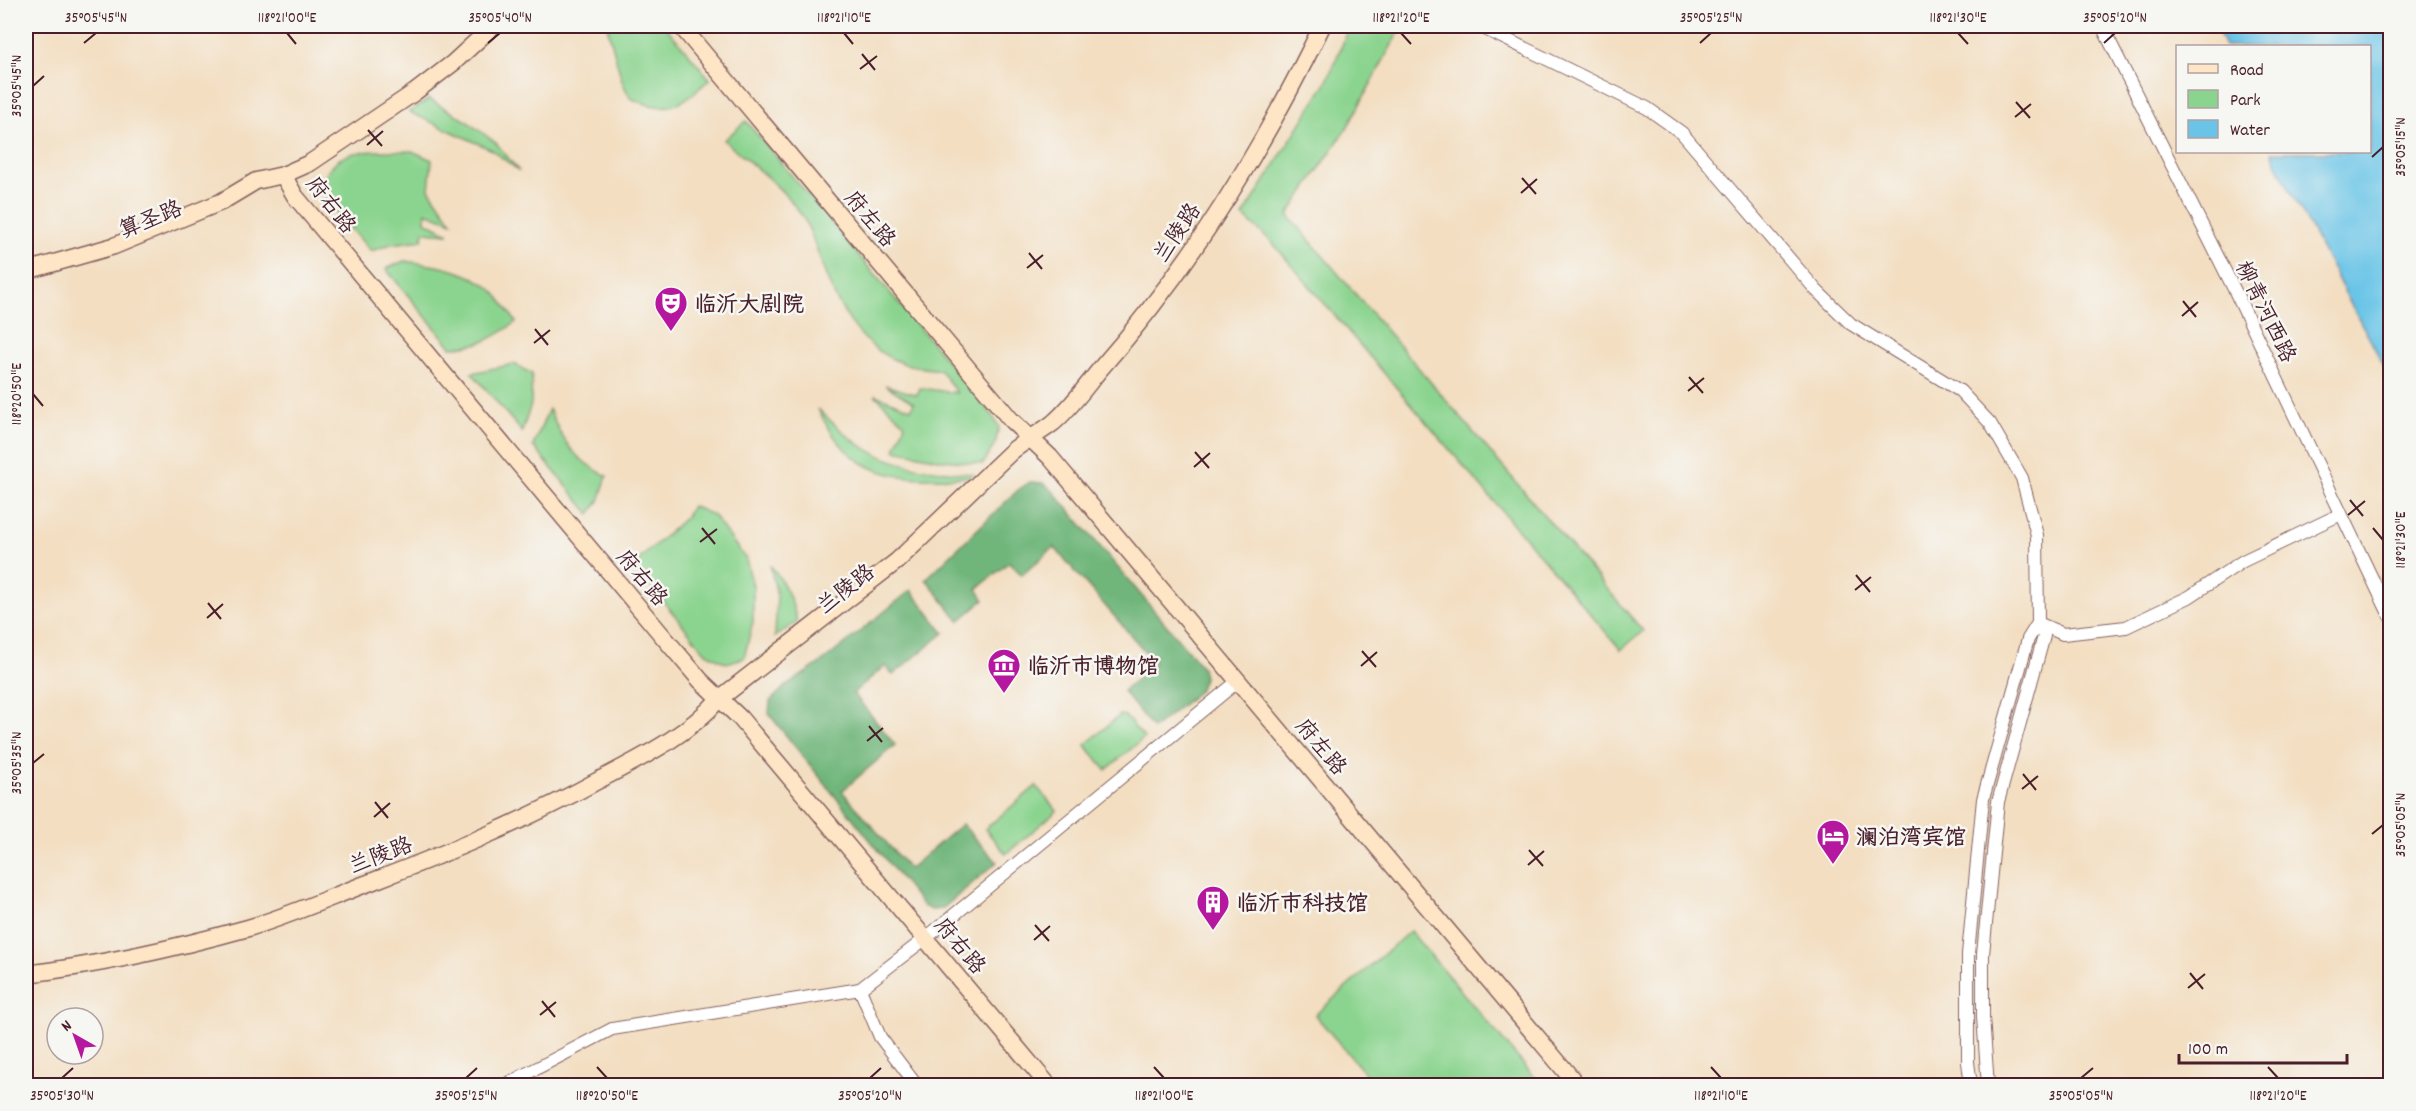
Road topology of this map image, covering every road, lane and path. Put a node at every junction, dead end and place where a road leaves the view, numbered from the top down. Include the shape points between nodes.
1 (478, 26) edge
2 (493, 26) edge
3 (681, 26) edge
4 (688, 26) edge
5 (1310, 26) edge
6 (1322, 26) edge
7 (1479, 26) edge
8 (2102, 26) edge
9 (282, 175) junction
10 (26, 271) edge
11 (26, 282) edge
12 (1030, 436) junction
13 (2341, 514) junction
14 (2391, 616) edge
15 (2038, 623) junction
16 (1236, 683) junction
17 (719, 699) junction
18 (923, 940) junction
19 (26, 962) edge
20 (26, 974) edge
21 (860, 989) junction
22 (503, 1086) edge
23 (917, 1086) edge
24 (1041, 1086) edge
25 (1049, 1086) edge
26 (1570, 1086) edge
27 (1578, 1086) edge
28 (1971, 1086) edge
29 (1988, 1086) edge

1 - 9 main road, 算圣路 via 409,84 304,155
2 - 9 main road, 算圣路 via 415,93 310,163
3 - 12 main road, 府左路 via 1011,420
4 - 12 main road, 府左路
5 - 12 main road, 兰陵路 via 1276,94 1197,225 1139,306
6 - 12 main road, 兰陵路 via 1244,172 1168,284 1053,423
7 - 15 street via 1647,108 1682,133 1816,290 1851,324 1968,399 1990,423 2022,478 2037,535
8 - 13 street, 柳青河西路
9 - 10 main road, 算圣路 via 256,181 221,202 114,246
9 - 11 main road, 算圣路 via 225,211 174,234 117,256
9 - 17 main road, 府右路 via 331,240
12 - 16 main road, 府左路
12 - 17 main road, 兰陵路 via 1019,459 905,570 751,689
13 - 14 street, 柳青河西路
13 - 15 street via 2243,561 2190,597 2126,627 2063,634
15 - 28 street via 2028,639 1983,799 1968,954
15 - 29 street via 2044,636 1998,802 1989,882 1983,954
16 - 18 street
16 - 26 main road, 府左路
16 - 27 main road, 府左路
17 - 18 main road, 府右路 via 740,718
17 - 19 main road, 兰陵路 via 521,808 299,899 188,932
17 - 20 main road, 兰陵路 via 704,717 629,764 465,846 248,927 138,954
18 - 21 street
18 - 24 main road, 府右路
18 - 25 main road, 府右路
21 - 22 street via 612,1029
21 - 23 street via 880,1037

